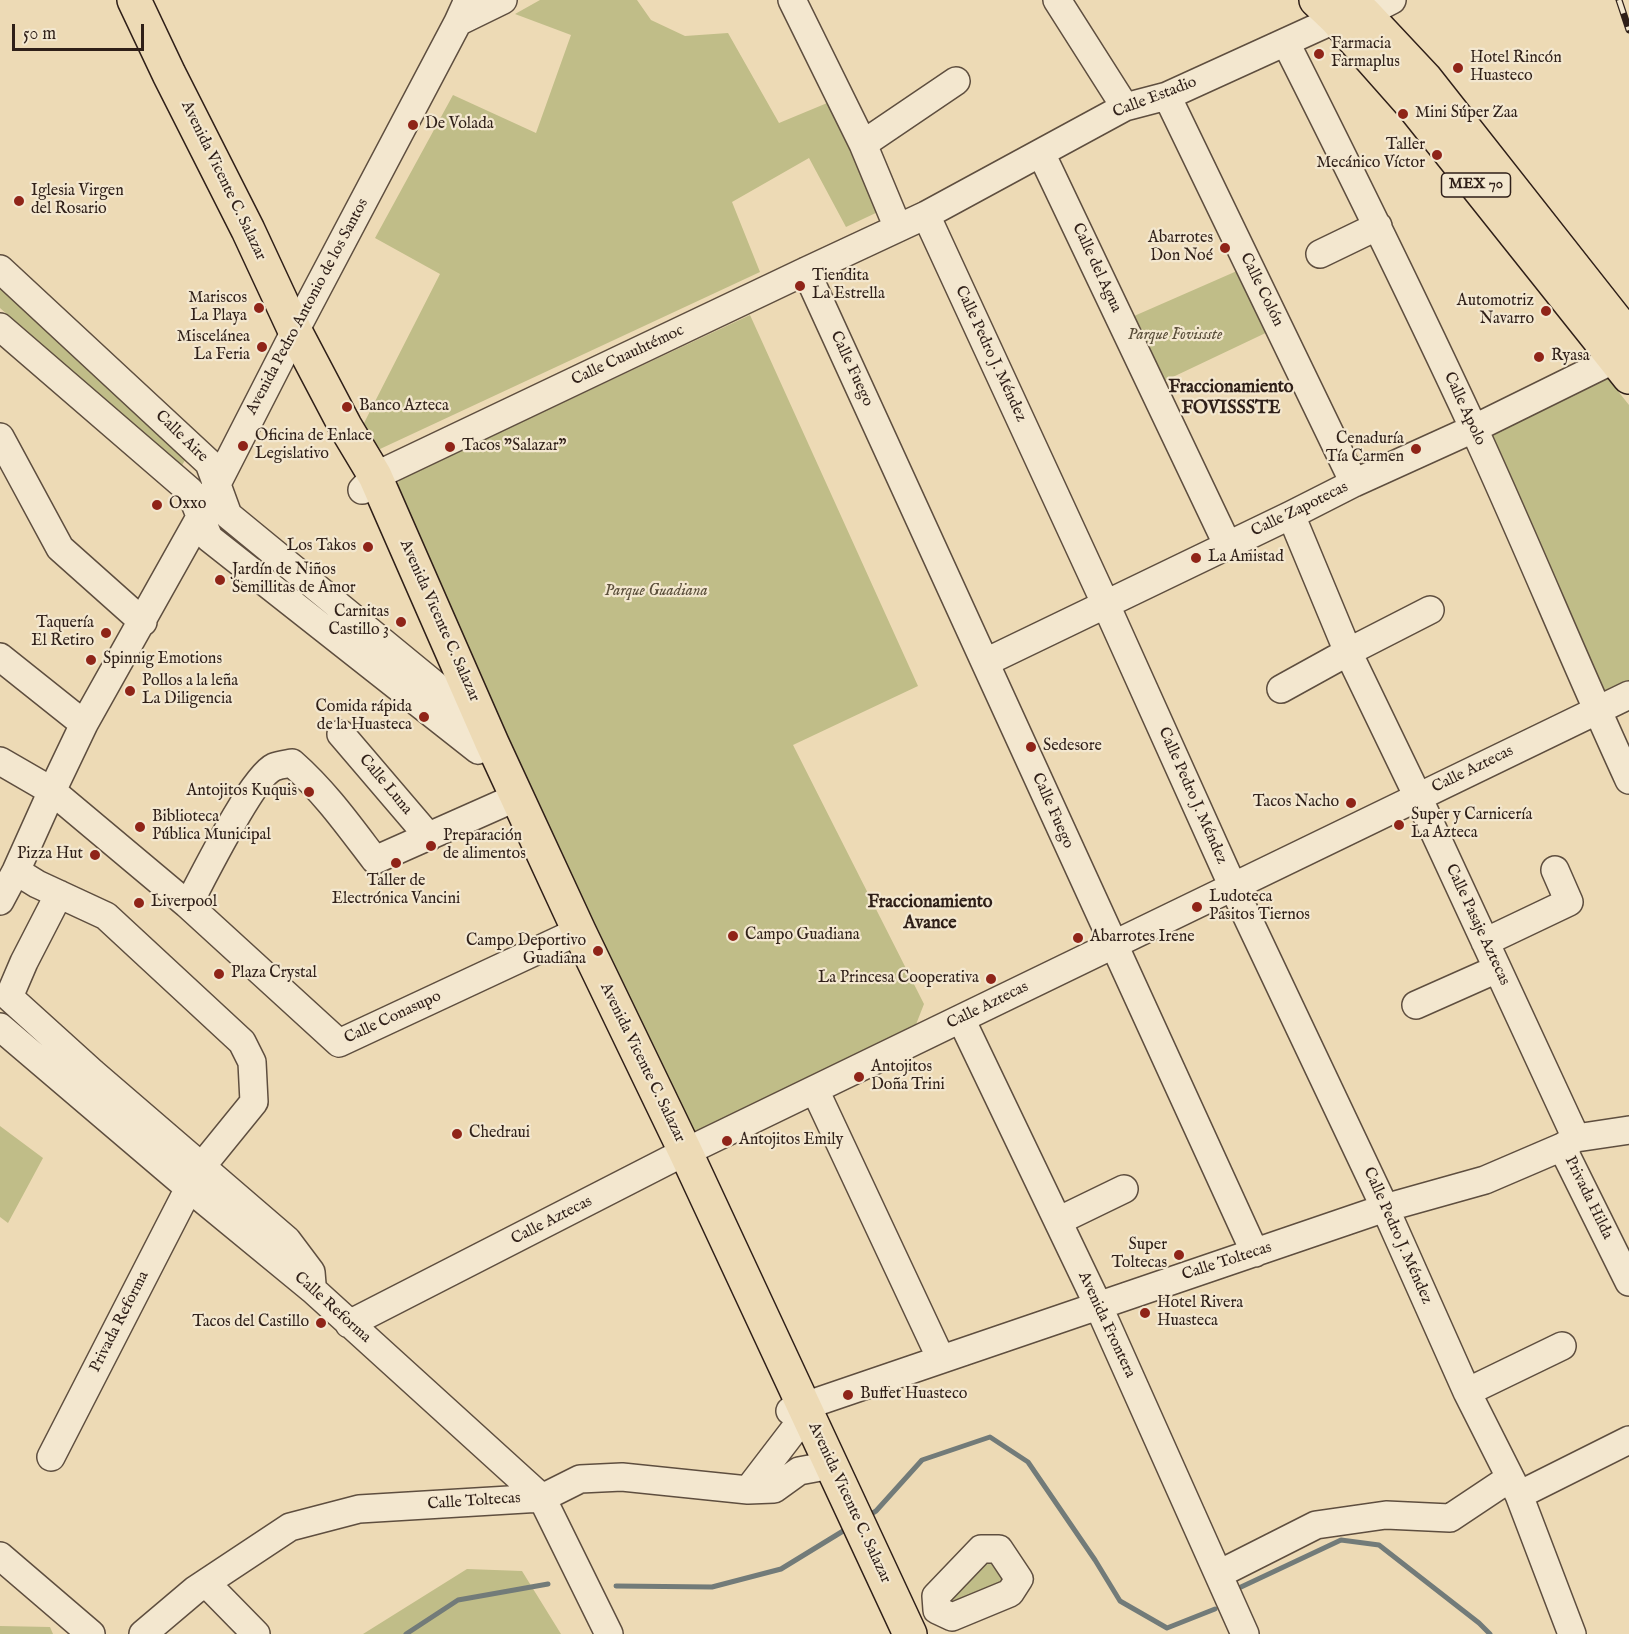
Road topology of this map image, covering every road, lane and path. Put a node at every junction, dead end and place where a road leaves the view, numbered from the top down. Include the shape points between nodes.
1 (135, 0) edge
2 (503, 0) edge
3 (1057, 0) edge
4 (796, 1) edge
5 (1352, 7) edge
6 (463, 11) edge
7 (1286, 43) junction
8 (956, 81) dead end
9 (1167, 96) junction
10 (1125, 107) junction
11 (863, 144) junction
12 (1041, 153) junction
13 (926, 215) junction
14 (1378, 226) junction
15 (898, 228) junction
16 (1320, 254) dead end
17 (0, 269) edge
18 (806, 271) junction
19 (0, 327) edge
20 (295, 331) junction
21 (1624, 358) edge
22 (1473, 429) junction
23 (0, 436) edge
24 (216, 483) junction
25 (369, 483) junction
26 (1354, 483) junction
27 (1291, 515) junction
28 (200, 517) junction
29 (1228, 546) junction
30 (1106, 605) junction
31 (1430, 610) dead end
32 (143, 622) junction
33 (1348, 652) junction
34 (0, 657) edge
35 (986, 662) junction
36 (1281, 689) dead end
37 (1629, 695) edge
38 (456, 703) junction
39 (1597, 710) junction
40 (84, 724) junction
41 (341, 734) dead end
42 (485, 740) junction
43 (0, 761) edge
44 (1629, 780) edge
45 (52, 790) junction
46 (1418, 797) junction
47 (510, 800) junction
48 (429, 837) junction
49 (1555, 870) dead end
50 (7, 880) edge
51 (1233, 887) junction
52 (59, 894) junction
53 (188, 905) junction
54 (572, 934) junction
55 (1485, 942) junction
56 (1112, 945) junction
57 (12, 959) edge
58 (1497, 969) junction
59 (1416, 1005) dead end
60 (961, 1019) junction
61 (0, 1027) edge
62 (815, 1090) junction
63 (1629, 1130) edge
64 (1569, 1143) junction
65 (679, 1156) junction
66 (195, 1177) junction
67 (1124, 1190) dead end
68 (1385, 1208) junction
69 (1058, 1221) junction
70 (1255, 1253) junction
71 (1629, 1282) edge
72 (1098, 1305) junction
73 (349, 1324) junction
74 (1562, 1346) dead end
75 (941, 1359) junction
76 (1467, 1392) junction
77 (797, 1414) junction
78 (1629, 1440) edge
79 (51, 1457) dead end
80 (824, 1466) junction
81 (1515, 1487) junction
82 (748, 1490) junction
83 (542, 1498) junction
84 (0, 1556) edge
85 (1219, 1574) junction
86 (206, 1583) junction
87 (937, 1610) dead end
88 (903, 1632) edge
89 (91, 1634) edge
90 (143, 1634) edge
91 (256, 1634) edge
92 (609, 1634) edge
93 (1245, 1634) edge
94 (1572, 1634) edge

1 - 20 main road, Avenida Vicente C. Salazar
2 - 6 street
3 - 10 street
4 - 11 street
5 - 7 street, Calle Estadio
5 - 21 main road, MEX 70 via 1413,106
6 - 20 street, Avenida Pedro Antonio de los Santos
7 - 9 street, Calle Estadio
7 - 14 street, Calle Apolo
8 - 11 street
9 - 10 street, Calle Estadio
9 - 26 street, Calle Colón
10 - 12 street, Calle Estadio
11 - 15 street
12 - 13 street, Calle Estadio
12 - 29 street, Calle del Agua
13 - 15 street
13 - 30 street, Calle Pedro J. Méndez
14 - 16 street
14 - 22 street, Calle Apolo
15 - 18 street, Calle Cuauhtémoc
17 - 24 street, Calle Aire via 209,463
18 - 25 street, Calle Cuauhtémoc
18 - 35 street, Calle Fuego
19 - 28 street, Calle Aire via 189,491
20 - 24 street, Avenida Pedro Antonio de los Santos
20 - 25 main road, Avenida Vicente C. Salazar via 345,426
21 - 22 street, Calle Zapotecas
22 - 26 street, Calle Zapotecas
22 - 39 street, Calle Apolo
23 - 32 street via 60,548
24 - 28 street, Avenida Pedro Antonio de los Santos
24 - 38 street, Calle Aire via 228,515
25 - 38 main road, Avenida Vicente C. Salazar
25 - 42 main road, Avenida Vicente C. Salazar
26 - 27 street, Calle Zapotecas
27 - 29 street, Calle Zapotecas
27 - 33 street, Calle Pasaje Aztecas
28 - 32 street, Avenida Pedro Antonio de los Santos
28 - 42 street, Calle Aire via 209,537
29 - 30 street, Calle Zapotecas
30 - 35 street, Calle Zapotecas
30 - 51 street, Calle Pedro J. Méndez
31 - 33 street
32 - 40 street, Avenida Pedro Antonio de los Santos
33 - 36 street
33 - 46 street, Calle Pasaje Aztecas
34 - 40 street
35 - 56 street, Calle Fuego
37 - 39 street, Calle Aztecas
38 - 42 main road, Avenida Vicente C. Salazar
39 - 44 street, Calle Apolo
39 - 46 street, Calle Aztecas
40 - 45 street, Avenida Pedro Antonio de los Santos
41 - 48 street, Calle Luna
42 - 47 main road, Avenida Vicente C. Salazar
43 - 45 street, Calle Conasupo
45 - 50 street, Avenida Pedro Antonio de los Santos
45 - 53 street, Calle Conasupo
46 - 51 street, Calle Aztecas
46 - 55 street, Calle Pasaje Aztecas
47 - 48 street
47 - 54 main road, Avenida Vicente C. Salazar
48 - 53 street via 375,860 311,780 292,763 273,767 246,799
49 - 55 street via 1569,902
50 - 52 street, Privada Reforma via 37,884
51 - 56 street, Calle Aztecas
51 - 68 street, Calle Pedro J. Méndez
52 - 57 street
52 - 66 street, Privada Reforma via 106,915 242,1042 252,1062 254,1102
53 - 54 street, Calle Conasupo via 339,1043
54 - 65 main road, Avenida Vicente C. Salazar
55 - 58 street, Calle Pasaje Aztecas
56 - 60 street, Calle Aztecas
56 - 70 street, Calle Fuego
57 - 66 street via 9,997 93,1073
58 - 59 street
58 - 64 street, Calle Pasaje Aztecas
60 - 62 street, Calle Aztecas
60 - 69 street, Avenida Frontera
61 - 66 street, Calle Reforma
62 - 65 street, Calle Aztecas
62 - 75 street
63 - 64 street, Calle Toltecas
64 - 68 street, Calle Toltecas via 1485,1179
64 - 71 street, Privada Hilda
65 - 73 street, Calle Aztecas
65 - 77 main road, Avenida Vicente C. Salazar
66 - 73 street, Calle Reforma
66 - 79 street, Privada Reforma
67 - 69 street
68 - 70 street, Calle Toltecas
68 - 76 street, Calle Pedro J. Méndez
69 - 72 street, Avenida Frontera
70 - 72 street, Calle Toltecas
72 - 75 street, Calle Toltecas
72 - 85 street, Avenida Frontera
73 - 83 street, Calle Reforma
74 - 76 street
75 - 77 street, Calle Toltecas
76 - 81 street, Calle Pedro J. Méndez
77 - 80 main road, Avenida Vicente C. Salazar
77 - 82 street
78 - 81 street
80 - 82 street, Calle Toltecas via 799,1471 774,1489
80 - 88 main road, Avenida Vicente C. Salazar
81 - 85 street via 1450,1518 1386,1515 1316,1525
81 - 94 street, Calle Pedro J. Méndez
82 - 83 street, Calle Toltecas via 622,1478 580,1479
83 - 86 street, Calle Toltecas via 347,1512 290,1527
83 - 92 street, Calle Reforma
84 - 89 street
85 - 93 street, Avenida Frontera
86 - 90 street, Calle Toltecas
86 - 91 street
87 - 88 street

